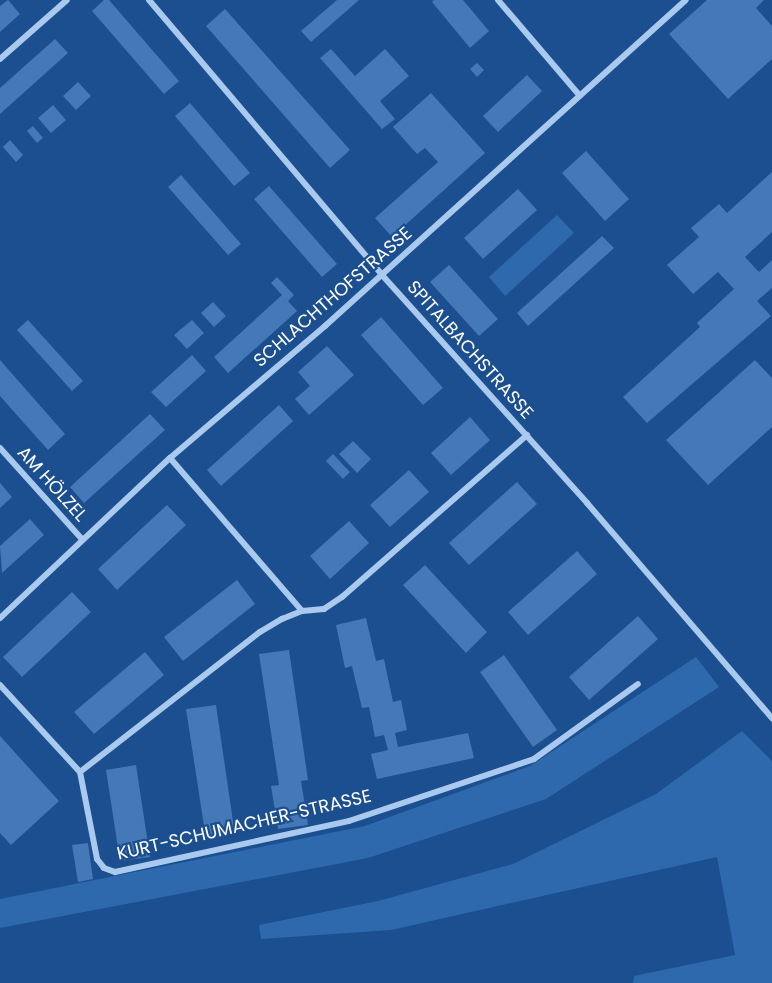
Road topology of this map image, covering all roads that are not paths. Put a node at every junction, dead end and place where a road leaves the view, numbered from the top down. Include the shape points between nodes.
1 (67, 0) edge
2 (149, 0) edge
3 (498, 0) edge
4 (686, 0) edge
5 (0, 59) edge
6 (580, 96) junction
7 (382, 275) junction
8 (527, 435) junction
9 (0, 448) edge
10 (170, 458) junction
11 (82, 539) junction
12 (302, 611) junction
13 (0, 618) edge
14 (638, 684) dead end
15 (0, 685) edge
16 (772, 718) edge
17 (80, 772) junction

1 - 5 street
2 - 7 street, SPITALBACHSTRASSE
3 - 6 street
4 - 6 street, SCHLACHTHOFSTRASSE
6 - 7 street, SCHLACHTHOFSTRASSE
7 - 8 street, SPITALBACHSTRASSE
7 - 10 street, SCHLACHTHOFSTRASSE
8 - 12 street via 342,597 324,609
8 - 16 street, SPITALBACHSTRASSE
9 - 11 street, AM HÖLZEL
10 - 11 street, SCHLACHTHOFSTRASSE
10 - 12 street
11 - 13 street, SCHLACHTHOFSTRASSE
12 - 17 street via 260,632
14 - 17 street, KURT-SCHUMACHER-STRASSE via 534,759 349,821 115,872 104,868 97,859
15 - 17 street

